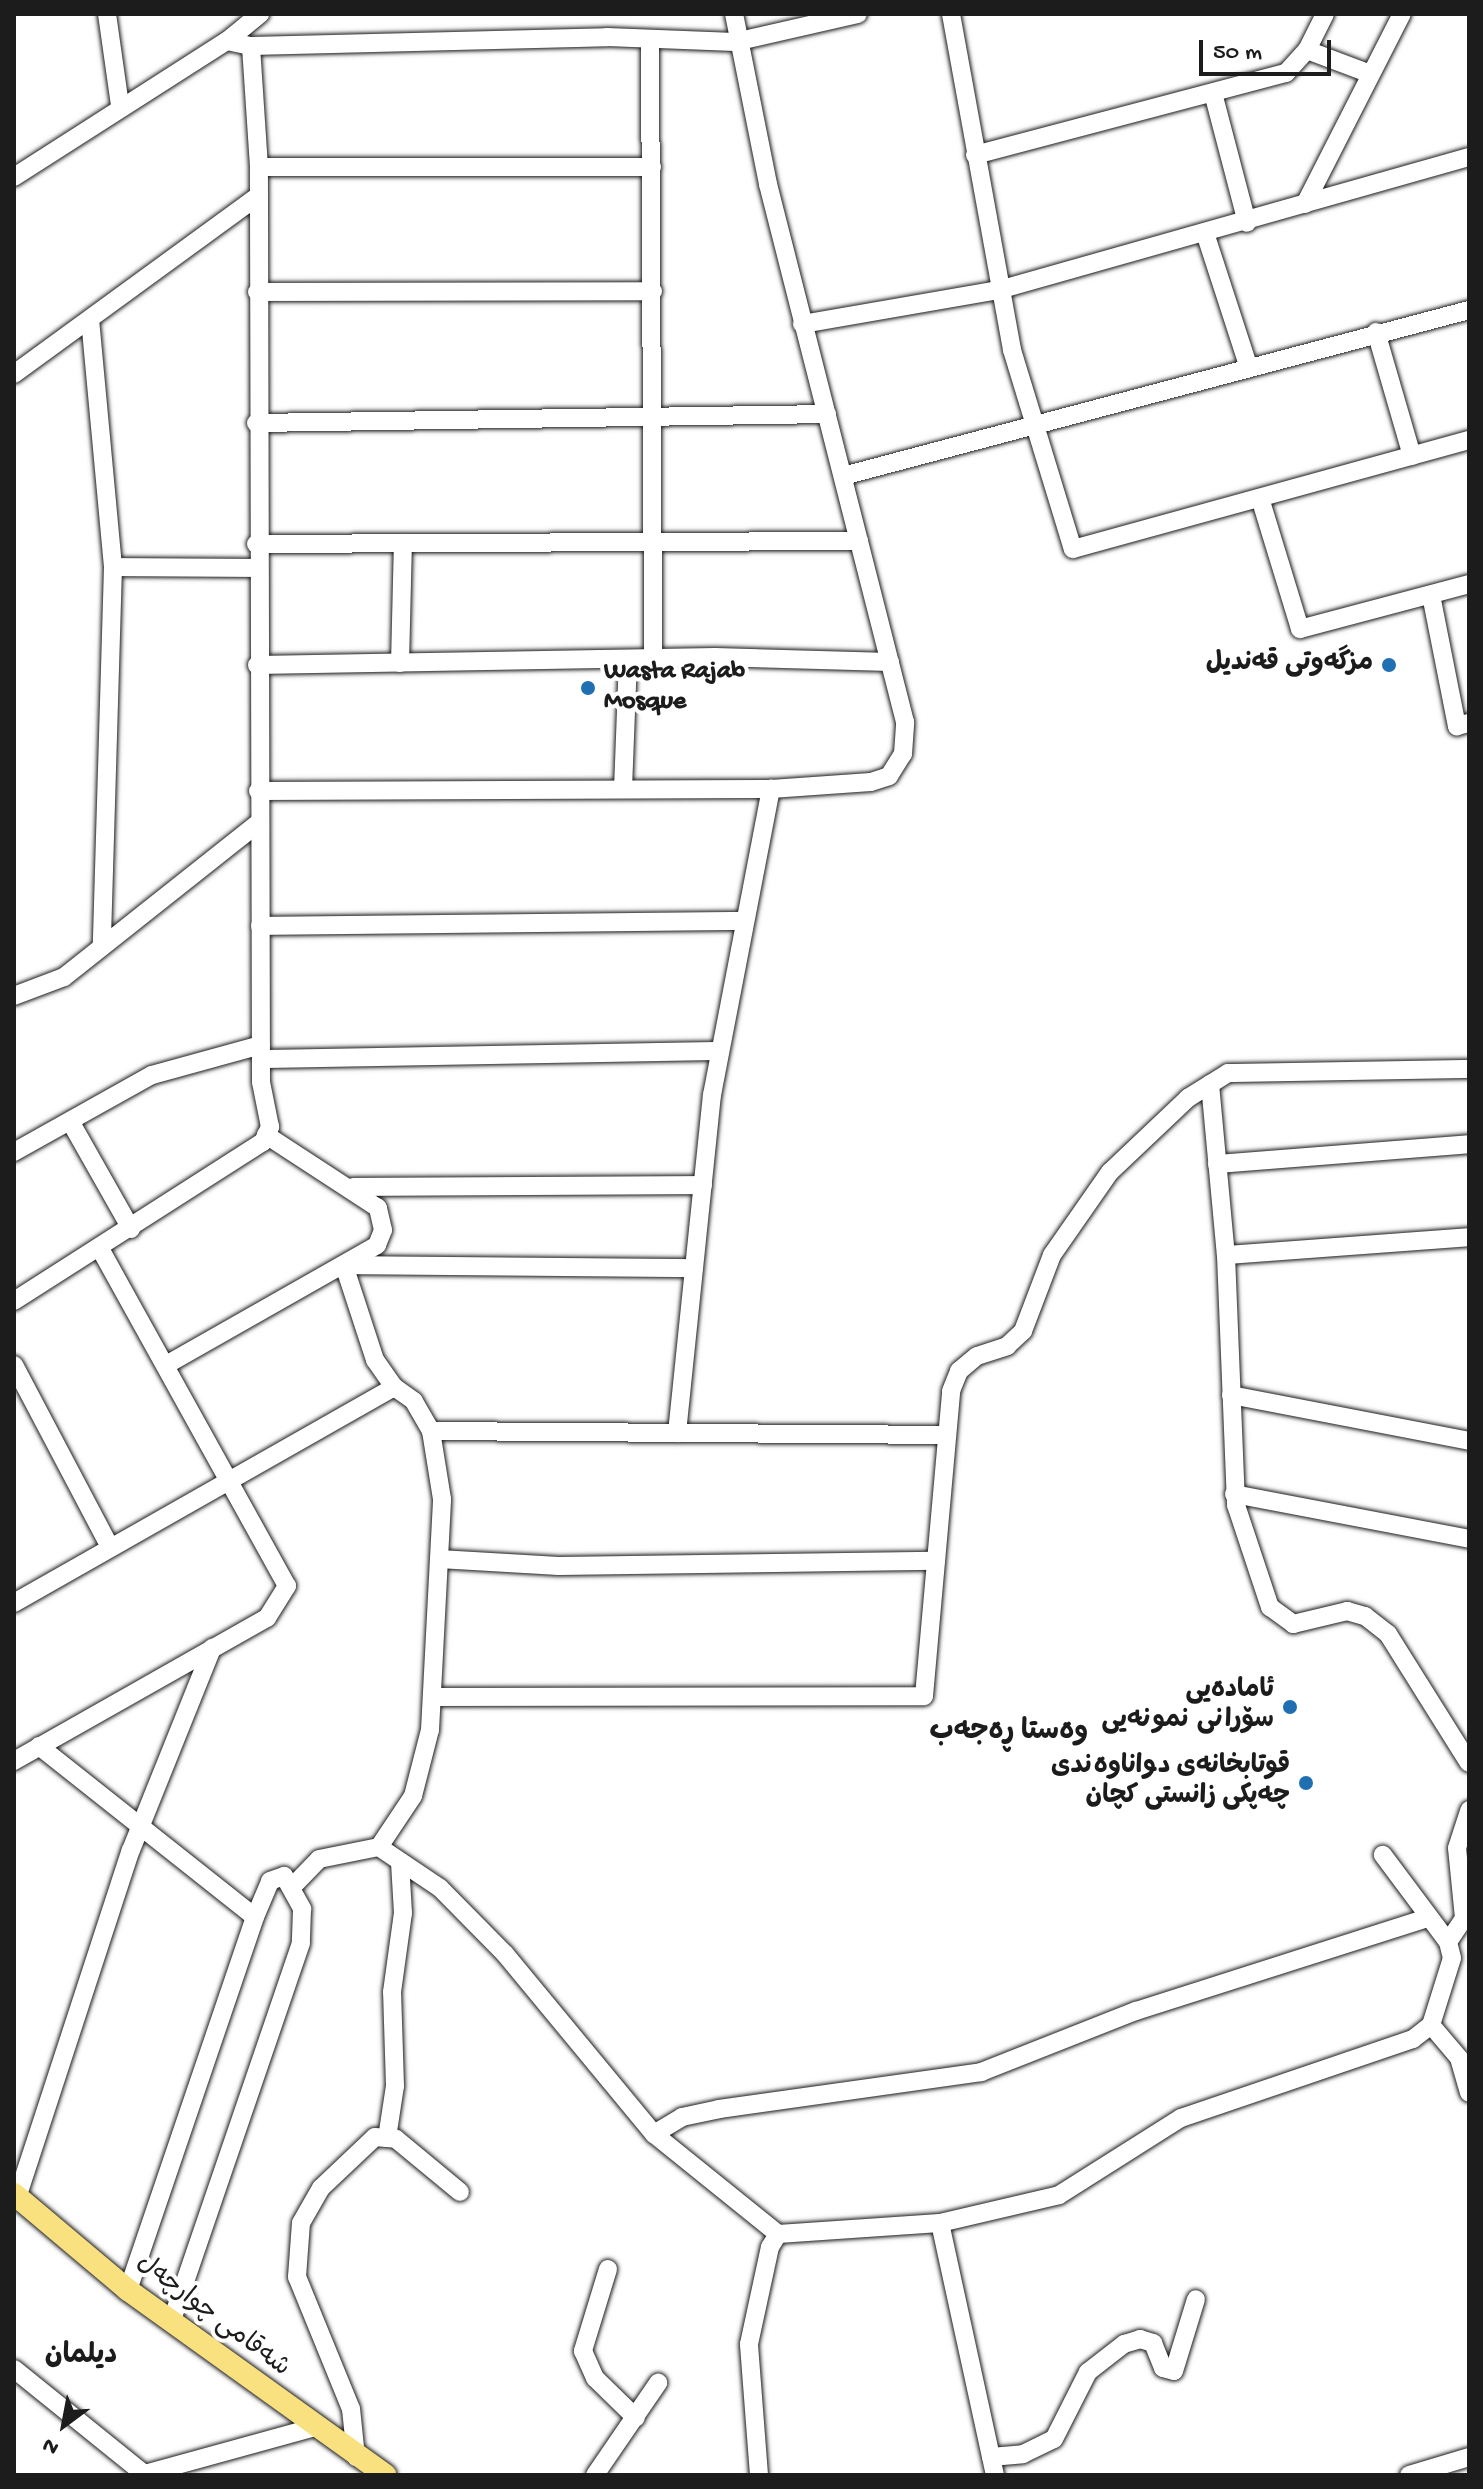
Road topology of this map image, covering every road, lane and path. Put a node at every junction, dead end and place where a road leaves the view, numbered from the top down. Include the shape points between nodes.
1 (107, 14) edge
2 (260, 14) edge
3 (734, 14) edge
4 (858, 14) edge
5 (951, 14) edge
6 (1325, 14) edge
7 (1402, 14) edge
8 (242, 20) edge
9 (650, 39) junction
10 (227, 41) junction
11 (735, 42) junction
12 (251, 46) junction
13 (1307, 50) junction
14 (1368, 73) junction
15 (1213, 93) junction
16 (120, 105) junction
17 (975, 155) junction
18 (1469, 157) edge
19 (259, 167) junction
20 (652, 167) junction
21 (14, 177) edge
22 (258, 196) junction
23 (1305, 204) junction
24 (1247, 223) junction
25 (1206, 236) junction
26 (999, 290) junction
27 (653, 291) junction
28 (257, 292) junction
29 (1469, 310) edge
30 (90, 319) junction
31 (802, 324) junction
32 (1376, 332) junction
33 (1248, 365) junction
34 (14, 374) edge
35 (827, 414) junction
36 (654, 416) junction
37 (256, 423) junction
38 (1034, 423) junction
39 (1469, 440) edge
40 (1412, 456) junction
41 (843, 476) junction
42 (1260, 498) junction
43 (859, 541) junction
44 (653, 542) junction
45 (403, 543) junction
46 (256, 544) junction
47 (113, 567) junction
48 (256, 568) junction
49 (1469, 584) edge
50 (1431, 595) junction
51 (628, 659) junction
52 (653, 659) junction
53 (890, 662) junction
54 (400, 663) junction
55 (257, 665) junction
56 (1469, 723) edge
57 (623, 789) junction
58 (771, 789) junction
59 (258, 791) junction
60 (258, 823) junction
61 (745, 921) junction
62 (260, 926) junction
63 (102, 947) junction
64 (14, 996) edge
65 (720, 1051) junction
66 (261, 1052) junction
67 (1469, 1069) edge
68 (1210, 1084) junction
69 (70, 1121) junction
70 (266, 1135) junction
71 (1469, 1144) edge
72 (14, 1152) edge
73 (1217, 1164) junction
74 (703, 1185) junction
75 (353, 1187) junction
76 (131, 1229) junction
77 (1469, 1237) edge
78 (101, 1250) junction
79 (1226, 1255) junction
80 (344, 1265) junction
81 (694, 1268) junction
82 (14, 1301) edge
83 (14, 1365) edge
84 (166, 1365) junction
85 (394, 1387) junction
86 (1231, 1395) junction
87 (431, 1431) junction
88 (677, 1433) junction
89 (947, 1435) junction
90 (1469, 1441) edge
91 (231, 1477) junction
92 (1234, 1494) junction
93 (1469, 1539) edge
94 (110, 1547) junction
95 (439, 1559) junction
96 (936, 1561) junction
97 (14, 1603) edge
98 (212, 1648) junction
99 (432, 1697) junction
100 (39, 1746) junction
101 (1469, 1763) edge
102 (16, 1764) edge
103 (1469, 1810) edge
104 (140, 1829) junction
105 (379, 1847) junction
106 (1383, 1855) dead end
107 (400, 1862) junction
108 (293, 1886) junction
109 (255, 1917) junction
110 (1425, 1919) junction
111 (1448, 1942) junction
112 (1431, 2025) junction
113 (1464, 2055) edge
114 (1469, 2093) edge
115 (654, 2134) junction
116 (387, 2138) junction
117 (460, 2192) dead end
118 (16, 2196) edge
119 (940, 2223) junction
120 (778, 2234) junction
121 (608, 2269) dead end
122 (128, 2290) junction
123 (1196, 2299) dead end
124 (172, 2320) junction
125 (14, 2369) edge
126 (658, 2383) dead end
127 (636, 2418) junction
128 (312, 2428) junction
129 (356, 2457) junction
130 (1469, 2457) edge
131 (993, 2466) edge
132 (142, 2475) edge
133 (385, 2475) edge
134 (595, 2475) edge
135 (759, 2475) edge
136 (1409, 2475) edge

1 - 16 street
2 - 8 street
3 - 11 street
4 - 11 street
5 - 17 street
6 - 13 street
7 - 14 street
8 - 10 street
9 - 11 street
9 - 12 street
9 - 20 street
10 - 12 street
10 - 16 street
11 - 31 street
12 - 19 street
13 - 14 street
13 - 15 street via 1286,73
14 - 23 street
15 - 17 street
15 - 24 street
16 - 21 street
17 - 26 street
18 - 23 street
19 - 20 street
19 - 22 street
20 - 27 street
22 - 28 street
22 - 30 street
23 - 24 street
24 - 25 street
25 - 26 street
25 - 33 street
26 - 31 street
26 - 38 street
27 - 28 street
27 - 36 street
28 - 37 street
29 - 32 street
30 - 34 street
30 - 47 street
31 - 35 street
32 - 33 street
32 - 40 street
33 - 38 street
35 - 36 street
35 - 41 street
36 - 37 street
36 - 44 street
37 - 46 street
38 - 41 street
38 - 42 street via 1073,549
39 - 40 street
40 - 42 street
41 - 43 street
42 - 50 street via 1300,629
43 - 44 street
43 - 53 street
44 - 45 street
44 - 52 street
45 - 46 street
45 - 54 street
46 - 48 street
47 - 48 street
47 - 63 street
48 - 55 street
49 - 50 street
50 - 56 street via 1457,726
51 - 52 street
51 - 54 street
51 - 57 street
52 - 53 street
53 - 58 street via 905,722 903,754 889,776
54 - 55 street
55 - 59 street
57 - 58 street
57 - 59 street
58 - 61 street
59 - 60 street
60 - 62 street
60 - 63 street
61 - 62 street
61 - 65 street
62 - 66 street
63 - 64 street via 64,977
65 - 66 street
65 - 74 street
66 - 69 street via 152,1075
66 - 70 street
67 - 68 street via 1228,1073
68 - 73 street
68 - 89 street via 1110,1172 1073,1219 1023,1331 959,1371
69 - 72 street
69 - 76 street
70 - 75 street
70 - 76 street
71 - 73 street
73 - 79 street
74 - 75 street
74 - 81 street
75 - 80 street via 378,1208 383,1230 377,1245
76 - 78 street
77 - 79 street
78 - 82 street
78 - 84 street
79 - 86 street
80 - 81 street
80 - 84 street
80 - 85 street via 355,1312
81 - 88 street
83 - 94 street
84 - 91 street
85 - 87 street via 414,1401
85 - 91 street
86 - 90 street
86 - 92 street
87 - 88 street
87 - 95 street via 442,1499
88 - 89 street
89 - 96 street
91 - 94 street
91 - 98 street via 287,1586 267,1618
92 - 93 street
92 - 101 street via 1270,1607 1293,1624 1347,1611 1376,1625
94 - 97 street
95 - 96 street via 559,1566
95 - 99 street
96 - 99 street via 924,1696
98 - 100 street
98 - 104 street
99 - 105 street via 413,1796
100 - 102 street
100 - 104 street
103 - 111 street via 1457,1848 1464,1918
104 - 109 street
104 - 118 street
105 - 107 street
105 - 108 street via 319,1859
106 - 110 street
107 - 115 street via 440,1888 522,1971
107 - 116 street via 403,1913 392,1992 395,2086
108 - 109 street via 279,1875 270,1881
108 - 124 street via 302,1909 301,1943
109 - 122 street
110 - 111 street
110 - 115 street via 1136,2011 981,2072 719,2109 682,2117
111 - 112 street via 1452,1958
112 - 113 street
112 - 119 street via 1380,2053 1181,2118 1059,2195
113 - 114 street
115 - 120 street
116 - 117 street
116 - 129 street via 375,2137 321,2188 301,2223 297,2247 297,2277 351,2409
118 - 122 main road, شەقامی چوارچەل
119 - 120 street
119 - 131 street
120 - 135 street via 770,2247 749,2344
121 - 127 street via 583,2351 595,2378
122 - 124 main road, شەقامی چوارچەل
123 - 131 street via 1174,2371 1163,2368 1153,2343 1140,2339 1124,2344 1088,2372 1054,2439
124 - 128 main road, شەقامی چوارچەل
125 - 132 street
126 - 127 street
127 - 134 street
128 - 129 main road, شەقامی چوارچەل
128 - 132 street
129 - 133 main road, شەقامی چوارچەل
130 - 136 street

